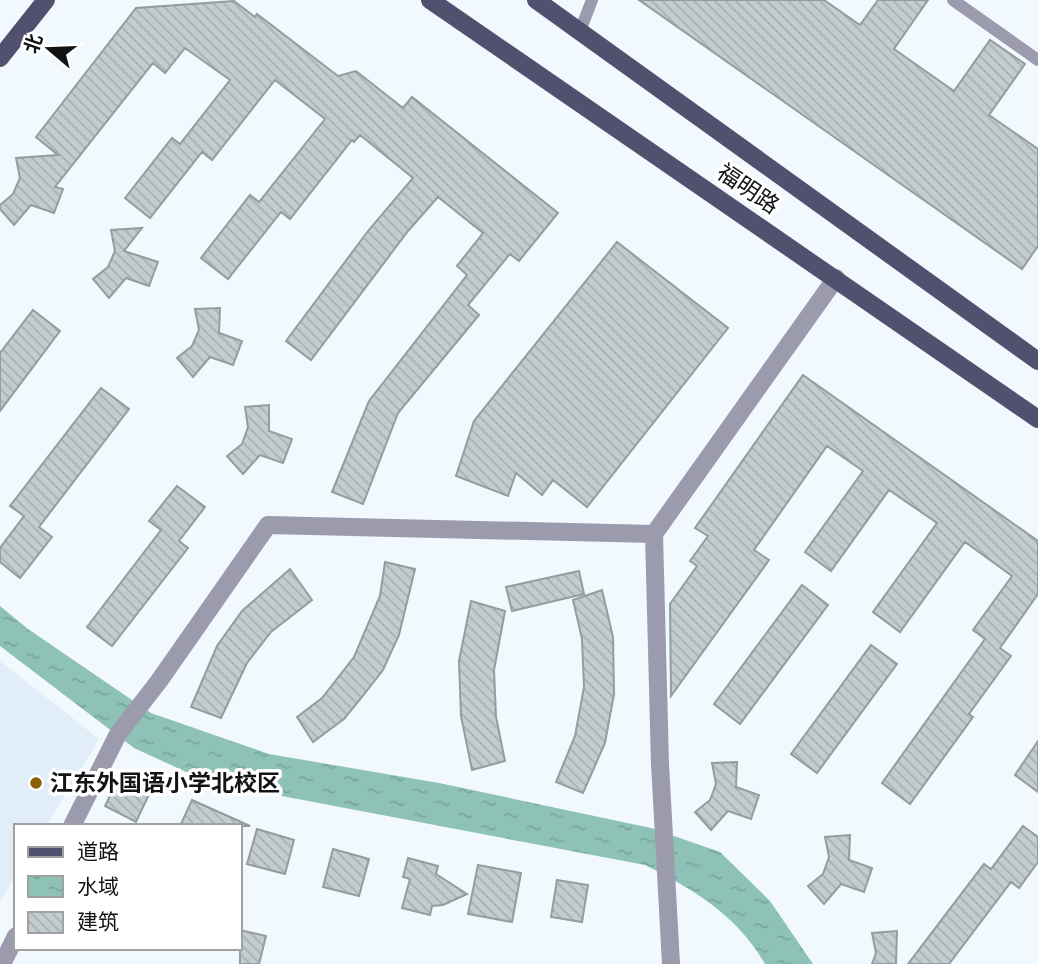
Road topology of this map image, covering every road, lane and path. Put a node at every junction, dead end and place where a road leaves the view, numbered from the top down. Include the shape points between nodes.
1 (46, 0) edge
2 (430, 0) edge
3 (536, 0) edge
4 (592, 0) edge
5 (953, 0) edge
6 (580, 31) junction
7 (0, 58) edge
8 (1038, 60) edge
9 (836, 278) junction
10 (1035, 354) edge
11 (1038, 419) edge
12 (654, 534) junction
13 (73, 824) edge
14 (14, 940) edge
15 (2, 964) edge
16 (671, 964) edge

1 - 7 main road
2 - 9 main road, 福明路
3 - 6 main road, 福明路
4 - 6 lane
5 - 8 lane
6 - 10 main road, 福明路
9 - 11 main road, 福明路
9 - 12 street
12 - 13 street via 268,525 118,734
12 - 16 street
14 - 15 street

